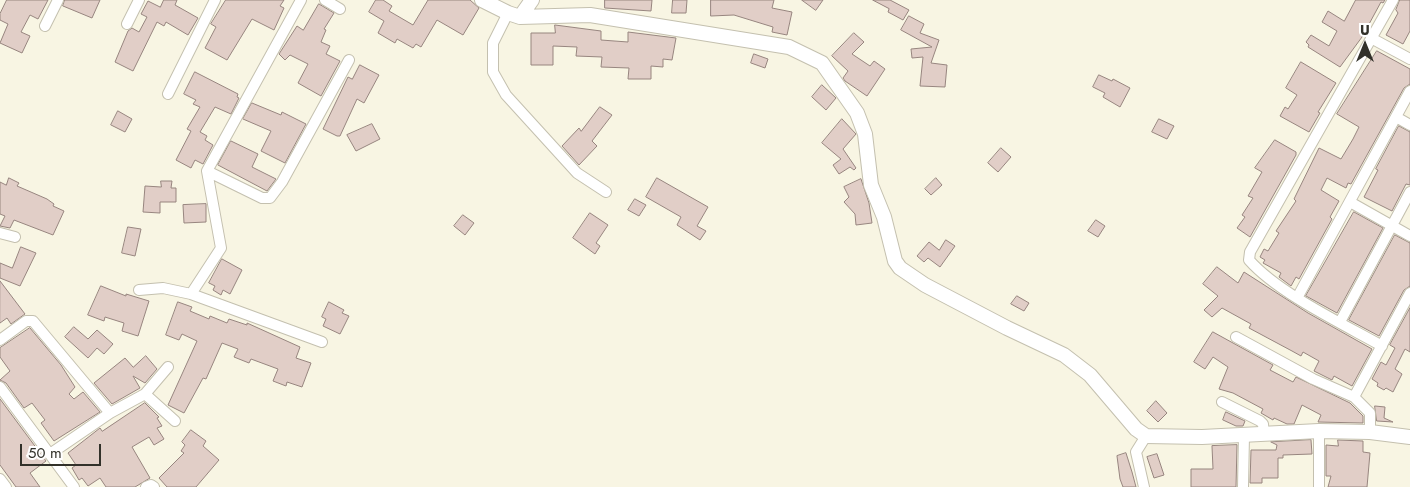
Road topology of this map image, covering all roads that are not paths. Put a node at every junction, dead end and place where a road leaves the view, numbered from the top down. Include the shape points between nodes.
1 (58, 0) edge
2 (139, 0) edge
3 (215, 0) edge
4 (301, 0) edge
5 (325, 0) edge
6 (482, 0) edge
7 (532, 0) edge
8 (1393, 0) edge
9 (340, 9) dead end
10 (514, 15) junction
11 (127, 24) dead end
12 (45, 26) dead end
13 (1371, 38) junction
14 (1410, 59) edge
15 (349, 60) dead end
16 (1410, 91) edge
17 (168, 94) dead end
18 (1396, 118) junction
19 (1410, 126) edge
20 (208, 172) junction
21 (606, 192) dead end
22 (1410, 192) edge
23 (1350, 202) junction
24 (1392, 225) junction
25 (0, 233) edge
26 (1410, 236) edge
27 (15, 237) dead end
28 (139, 290) dead end
29 (1410, 293) edge
30 (191, 294) junction
31 (1297, 298) junction
32 (1340, 322) junction
33 (1236, 337) dead end
34 (0, 340) edge
35 (322, 342) dead end
36 (1382, 346) junction
37 (168, 366) dead end
38 (0, 386) edge
39 (145, 394) junction
40 (1354, 397) junction
41 (1222, 402) dead end
42 (110, 413) junction
43 (174, 422) dead end
44 (1319, 432) junction
45 (1370, 432) junction
46 (1264, 434) junction
47 (1244, 435) junction
48 (1146, 436) junction
49 (1410, 437) edge
50 (50, 454) junction
51 (0, 479) edge
52 (6, 487) edge
53 (74, 487) edge
54 (146, 487) edge
55 (154, 487) edge
56 (1144, 487) edge
57 (1243, 487) edge
58 (1319, 487) edge

1 - 12 street
2 - 11 street
3 - 17 street
4 - 20 street
5 - 9 street
6 - 10 street
7 - 10 street
8 - 13 street
10 - 21 street via 493,43 493,72 506,96 572,167
10 - 48 street via 590,15 637,21 789,47 822,63 857,113 865,134 871,185 900,268 1007,328 1064,355 1090,375 1136,429
13 - 14 street
13 - 31 street via 1250,252 1250,260 1256,268
15 - 20 street via 270,198 262,198
16 - 18 street
18 - 19 street
18 - 23 street
20 - 30 street via 221,248
22 - 24 street
23 - 24 street
23 - 31 street
24 - 26 street
24 - 32 street
25 - 27 street
28 - 30 street via 163,288
29 - 36 street
30 - 35 street
31 - 32 street
32 - 36 street
33 - 40 street
34 - 42 street via 26,322 33,321
36 - 40 street
37 - 39 street
38 - 50 street
39 - 42 street
39 - 43 street
40 - 45 street via 1370,413
41 - 46 street via 1260,421
42 - 50 street
44 - 45 street
44 - 46 street
44 - 58 street
45 - 49 street
46 - 47 street
47 - 48 street
47 - 57 street
48 - 56 street via 1136,452
50 - 53 street
51 - 52 street
54 - 55 street

